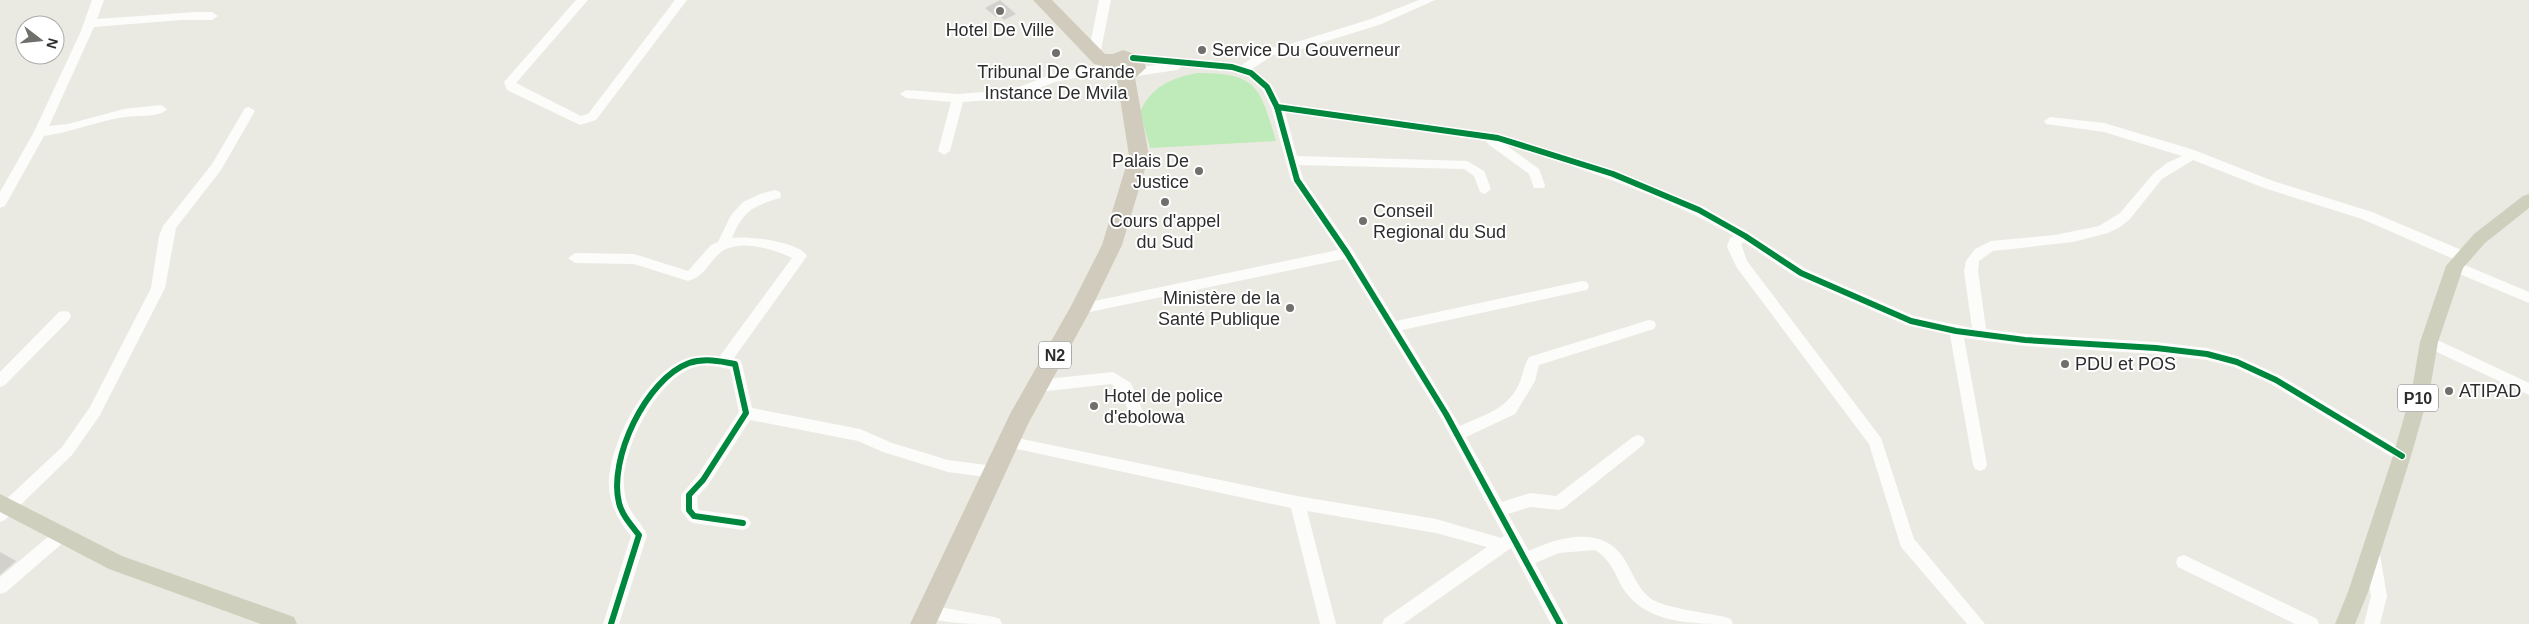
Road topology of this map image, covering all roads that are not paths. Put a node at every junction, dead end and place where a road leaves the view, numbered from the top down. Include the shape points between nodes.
1 (98, 0) edge
2 (582, 0) edge
3 (681, 0) edge
4 (1042, 0) edge
5 (1105, 0) edge
6 (1429, 0) edge
7 (212, 16) dead end
8 (91, 23) junction
9 (1094, 55) junction
10 (1122, 67) junction
11 (1242, 70) junction
12 (906, 94) dead end
13 (958, 98) junction
14 (1277, 107) junction
15 (161, 109) dead end
16 (249, 111) dead end
17 (2050, 121) dead end
18 (40, 132) junction
19 (1472, 134) junction
20 (944, 151) dead end
21 (2190, 153) junction
22 (1291, 160) junction
23 (1539, 185) dead end
24 (1485, 190) dead end
25 (776, 195) dead end
26 (2529, 200) edge
27 (0, 203) edge
28 (1745, 236) junction
29 (723, 245) junction
30 (1347, 253) junction
31 (575, 258) dead end
32 (2458, 261) junction
33 (1582, 286) dead end
34 (2529, 298) edge
35 (1080, 309) junction
36 (64, 316) dead end
37 (1650, 325) dead end
38 (1392, 327) junction
39 (1956, 331) junction
40 (1980, 334) junction
41 (2429, 342) junction
42 (723, 362) junction
43 (0, 381) edge
44 (1038, 386) junction
45 (2529, 389) edge
46 (746, 413) junction
47 (1140, 421) dead end
48 (1457, 434) junction
49 (1638, 441) dead end
50 (1008, 442) junction
51 (2402, 456) junction
52 (1980, 465) dead end
53 (994, 472) junction
54 (1297, 503) junction
55 (3, 508) edge
56 (1499, 510) junction
57 (744, 523) dead end
58 (60, 536) junction
59 (1508, 541) junction
60 (2371, 552) junction
61 (1526, 560) junction
62 (2184, 562) dead end
63 (0, 587) edge
64 (926, 618) edge
65 (287, 624) edge
66 (611, 624) edge
67 (994, 624) edge
68 (1328, 624) edge
69 (1390, 624) edge
70 (1560, 624) edge
71 (1725, 624) edge
72 (1977, 624) edge
73 (2312, 624) edge
74 (2345, 624) edge
75 (2372, 624) edge

1 - 8 street
2 - 3 street via 510,82 511,87 580,121 592,117
4 - 9 highway
5 - 9 street
6 - 11 street via 1352,29 1281,51 1271,51
7 - 8 street via 175,14 118,24
8 - 18 street
9 - 10 highway
10 - 11 street via 1187,64
10 - 13 street via 1053,78 1012,94
10 - 35 highway, N2 via 1139,156 1112,246
11 - 14 street via 1260,80
12 - 13 street
13 - 20 street
14 - 19 street
14 - 22 street
15 - 18 street via 124,113
16 - 55 street via 217,168 170,226 158,288 95,411 68,451
17 - 21 street via 2105,127
18 - 27 street
19 - 23 street via 1492,141 1520,160 1535,172
19 - 28 street via 1506,141 1613,174 1699,210
21 - 32 street via 2260,182 2337,205
21 - 40 street via 2187,160 2174,163 2161,172 2125,218 2113,226 2091,233 1991,246 1977,253 1971,271
22 - 24 street via 1467,164 1480,174
22 - 30 street via 1298,180
25 - 29 street via 760,196 746,206 731,225
26 - 32 main road, P10 via 2504,218
28 - 39 street via 1801,273 1841,292 1911,321
28 - 72 street via 1735,241 1734,247 1742,264 1876,442 1907,542
29 - 31 street via 688,276 634,260
29 - 42 street via 760,243 800,256
30 - 35 street
30 - 38 street
32 - 34 street
32 - 41 main road, P10
33 - 38 street
35 - 44 highway, N2
36 - 43 street
37 - 48 street via 1534,361 1528,382 1510,410
38 - 48 street
39 - 40 street
39 - 52 street
40 - 51 street via 2156,348 2207,354 2238,362 2276,380
41 - 45 street
41 - 51 main road, P10 via 2421,389
42 - 46 street via 735,364
42 - 66 street via 697,361 678,369 663,381 633,423 622,446 616,470 618,504 629,526 639,535
44 - 47 street via 1114,378 1126,387
44 - 50 highway, N2
46 - 53 street via 860,435 888,448 948,466
46 - 57 street via 703,480 689,495 689,510 694,516
48 - 56 street
49 - 56 street via 1558,503 1530,500
50 - 53 highway, N2
50 - 54 street
51 - 60 main road, P10
53 - 64 highway, N2
54 - 59 street
54 - 68 street
55 - 58 main road
56 - 59 street
58 - 63 street
58 - 65 main road via 125,566
59 - 61 street
59 - 69 street
60 - 74 main road, P10
60 - 75 street via 2379,596
61 - 70 street
61 - 71 street via 1561,545 1596,543 1604,546 1622,567 1630,587 1647,606
62 - 73 street
64 - 67 street

